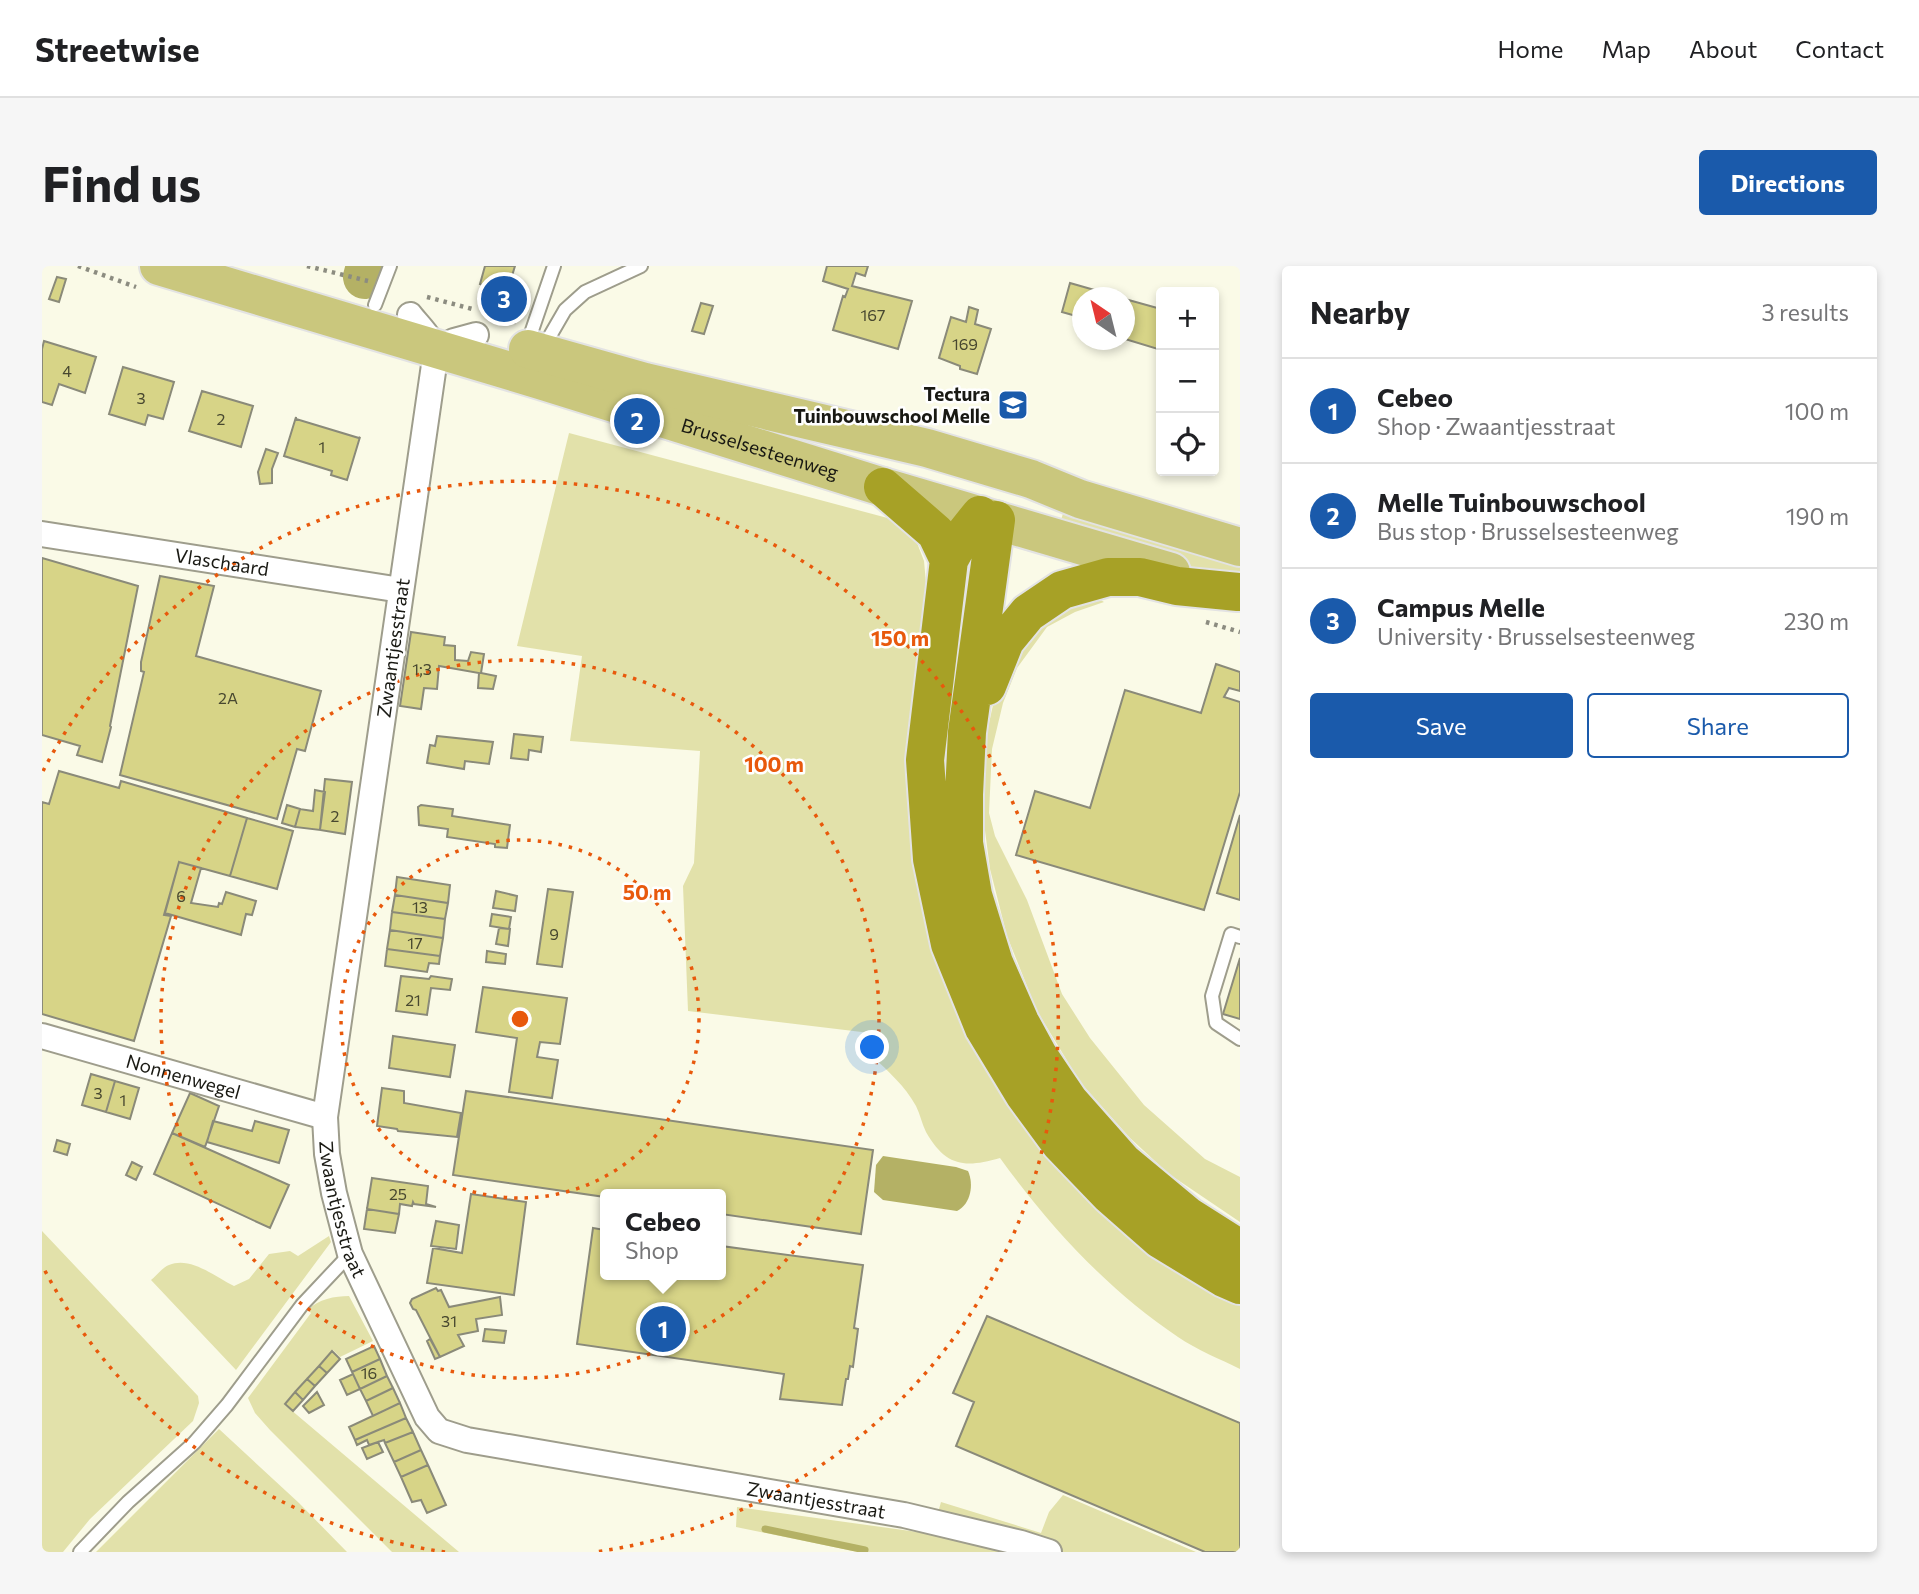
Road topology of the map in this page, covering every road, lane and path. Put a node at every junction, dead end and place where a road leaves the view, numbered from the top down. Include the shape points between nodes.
1 (159, 266) edge
2 (238, 266) edge
3 (390, 266) edge
4 (554, 266) edge
5 (641, 266) edge
6 (393, 310) junction
7 (477, 335) junction
8 (435, 351) junction
9 (536, 361) junction
10 (927, 448) junction
11 (883, 487) junction
12 (1080, 499) junction
13 (988, 514) junction
14 (42, 534) edge
15 (1240, 547) edge
16 (949, 559) junction
17 (401, 590) junction
18 (1239, 593) edge
19 (967, 732) junction
20 (1240, 937) edge
21 (42, 1036) edge
22 (1240, 1039) edge
23 (325, 1117) junction
24 (1240, 1249) edge
25 (350, 1254) junction
26 (1240, 1285) edge
27 (80, 1552) edge
28 (1049, 1552) edge

1 - 8 main road, Brusselsesteenweg
2 - 6 main road, Brusselsesteenweg
3 - 6 lane
4 - 9 lane
5 - 9 lane via 585,292 565,310
6 - 7 main road, Brusselsesteenweg
6 - 8 street via 430,339
7 - 8 street
7 - 9 main road, Brusselsesteenweg
8 - 9 main road, Brusselsesteenweg
8 - 17 street, Zwaantjesstraat
9 - 10 main road, Brusselsesteenweg
9 - 11 main road, Brusselsesteenweg
10 - 12 main road, Brusselsesteenweg
10 - 13 main road via 969,482
11 - 13 main road, Brusselsesteenweg
11 - 16 highway via 936,533
12 - 13 main road via 1023,495
12 - 15 main road, Brusselsesteenweg
13 - 16 highway via 960,540
13 - 18 main road, Brusselsesteenweg
13 - 19 highway
14 - 17 street, Vlaschaard
16 - 26 highway via 925,760 932,859 950,944 984,1028 1060,1143 1160,1239
17 - 23 street, Zwaantjesstraat
18 - 19 highway via 1140,577 1108,577 1062,590 1028,613 1005,641
19 - 24 highway via 964,843 973,895 994,963 1020,1022 1069,1101 1123,1162 1188,1216
20 - 22 lane via 1231,934 1212,996 1216,1023
21 - 23 street, Nonnenwegel
23 - 25 street, Zwaantjesstraat via 334,1193
25 - 27 lane via 302,1305 194,1443
25 - 28 street, Zwaantjesstraat via 428,1417 450,1436 904,1515

